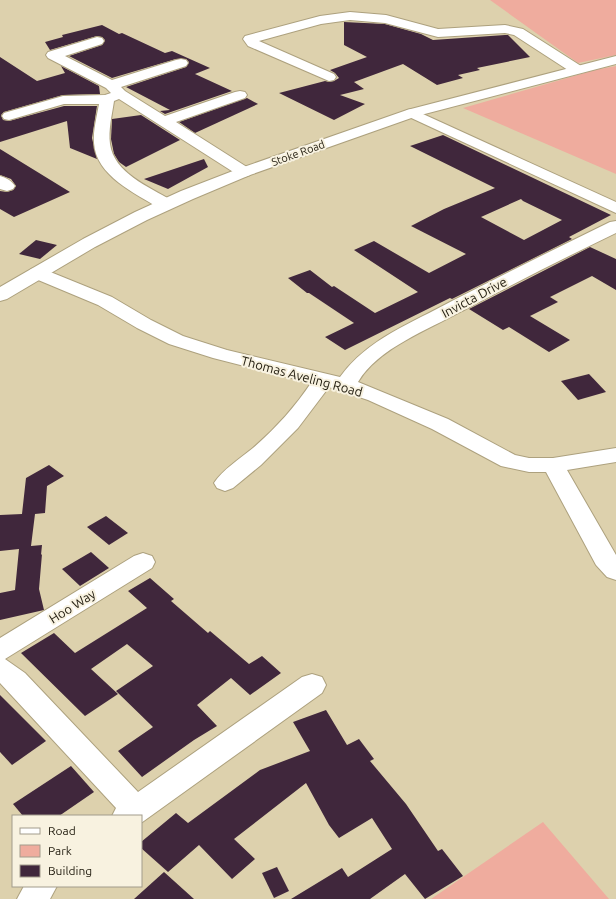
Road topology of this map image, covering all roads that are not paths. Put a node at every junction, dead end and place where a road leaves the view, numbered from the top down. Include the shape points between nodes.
1 (97, 41) dead end
2 (616, 60) edge
3 (181, 63) dead end
4 (576, 69) junction
5 (329, 77) dead end
6 (113, 93) junction
7 (240, 94) dead end
8 (412, 113) junction
9 (9, 116) dead end
10 (164, 121) junction
11 (244, 172) junction
12 (165, 204) junction
13 (616, 208) edge
14 (616, 226) edge
15 (37, 273) junction
16 (0, 295) edge
17 (323, 380) junction
18 (346, 385) junction
19 (616, 455) edge
20 (553, 465) junction
21 (225, 483) dead end
22 (143, 562) dead end
23 (616, 571) edge
24 (0, 651) edge
25 (0, 668) edge
26 (312, 685) dead end
27 (132, 813) edge
28 (39, 887) edge
29 (33, 899) edge

1 - 6 street via 53,55
2 - 4 street, Stoke Road
3 - 6 street
4 - 5 street via 518,32 505,29 438,33 386,19 350,16 320,20 250,39 253,43
4 - 8 street, Stoke Road
6 - 9 street via 63,100
6 - 10 street
6 - 12 street via 102,144 109,162 126,180
7 - 10 street
8 - 11 street, Stoke Road
8 - 13 street
10 - 11 street
11 - 12 street, Stoke Road
12 - 15 street, Stoke Road
14 - 18 street, Invicta Drive via 382,346 359,366
15 - 16 street, Stoke Road
15 - 17 street, Thomas Aveling Road via 104,301 176,340
17 - 18 street, Thomas Aveling Road
17 - 21 street via 310,401 272,445
18 - 20 street, Thomas Aveling Road via 440,424 509,461 529,465
19 - 20 street, Thomas Aveling Road
20 - 23 street via 605,559
22 - 24 street, Hoo Way
25 - 27 street via 15,680
26 - 27 street
28 - 29 street

